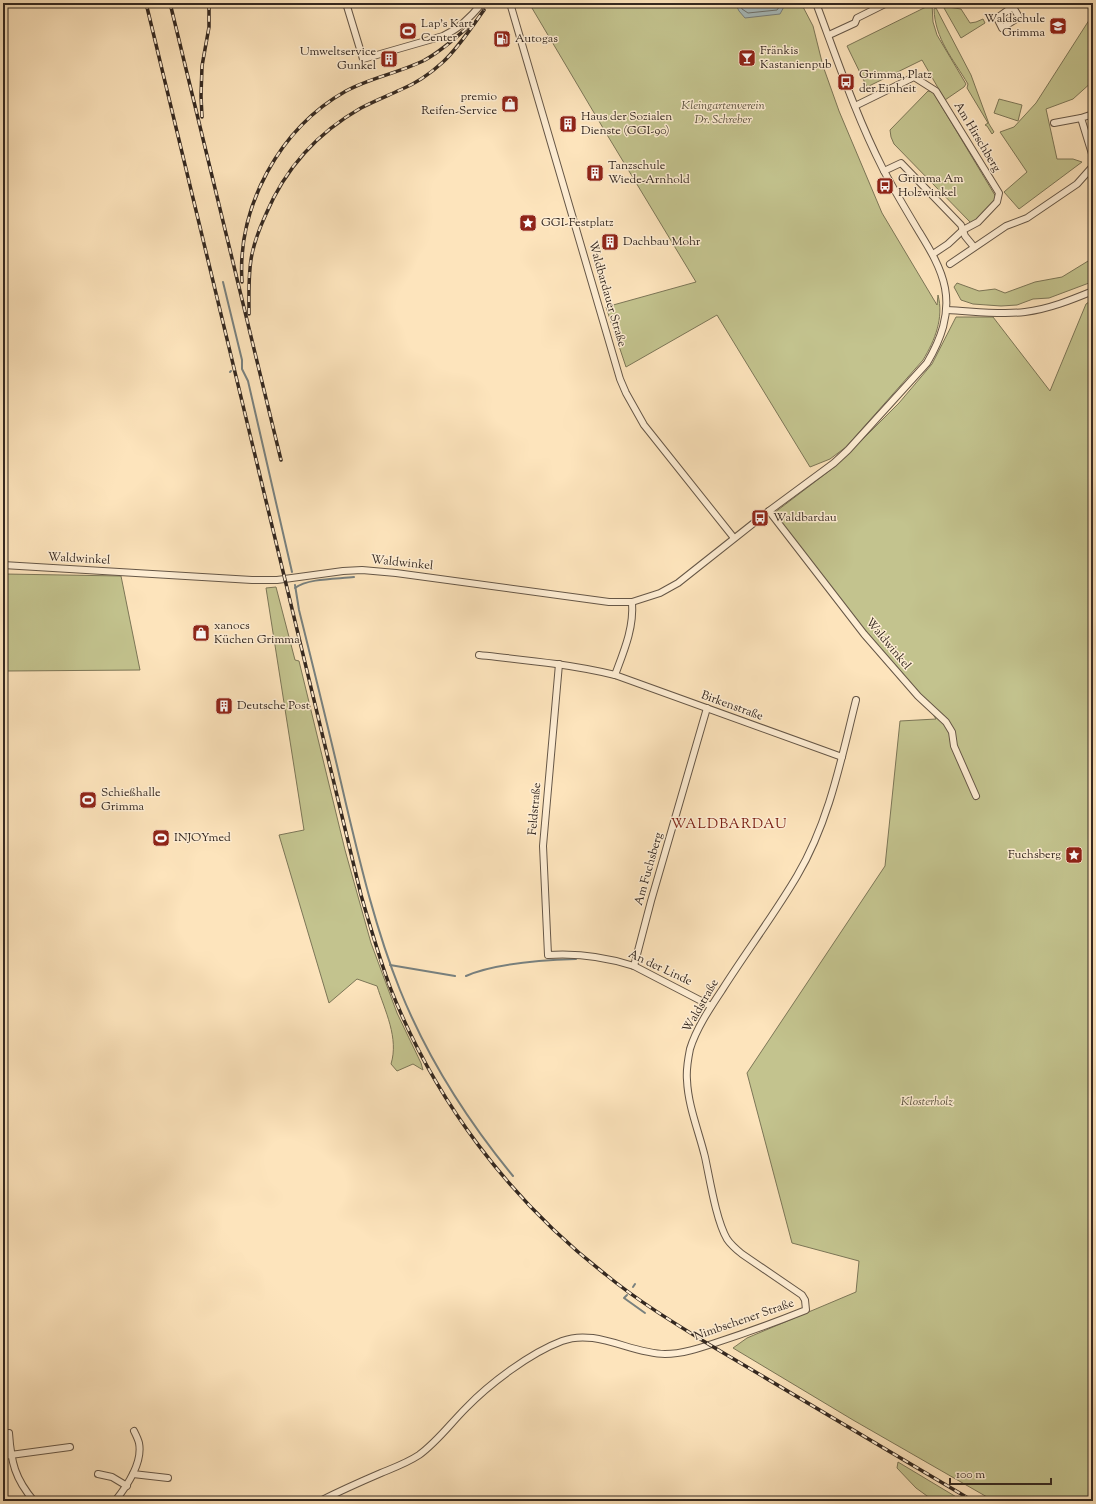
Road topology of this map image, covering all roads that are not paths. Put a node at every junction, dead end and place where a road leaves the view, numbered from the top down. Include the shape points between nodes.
1 (346, 3) edge
2 (482, 3) edge
3 (510, 3) edge
4 (816, 3) edge
5 (887, 3) edge
6 (829, 35) junction
7 (855, 106) junction
8 (1093, 114) edge
9 (1081, 118) junction
10 (1054, 123) dead end
11 (1093, 157) edge
12 (1093, 166) edge
13 (884, 171) junction
14 (962, 230) junction
15 (974, 247) junction
16 (933, 254) junction
17 (950, 264) dead end
18 (1093, 291) edge
19 (947, 310) junction
20 (769, 511) junction
21 (734, 538) junction
22 (3, 565) edge
23 (632, 602) junction
24 (479, 656) dead end
25 (559, 664) junction
26 (615, 675) junction
27 (856, 700) dead end
28 (707, 708) junction
29 (842, 756) junction
30 (976, 796) dead end
31 (548, 955) joint
32 (634, 966) junction
33 (711, 1006) junction
34 (806, 1310) joint
35 (134, 1431) dead end
36 (9, 1433) dead end
37 (70, 1447) dead end
38 (10, 1455) junction
39 (3, 1456) edge
40 (98, 1474) dead end
41 (133, 1474) junction
42 (168, 1478) dead end
43 (127, 1486) junction
44 (34, 1501) edge
45 (115, 1501) edge
46 (320, 1501) edge

1 - 2 street via 363,59 452,32
3 - 21 street, Waldbardauer Straße via 620,379 644,425
4 - 6 street, Waldwinkel
5 - 6 street via 857,18 855,23
6 - 7 street, Waldwinkel
7 - 13 street, Waldwinkel
7 - 14 street, Am Hirschberg via 914,77 936,91 999,193 997,202 989,212 978,222
8 - 9 street
9 - 10 street
9 - 11 street
12 - 15 street via 1077,184 1027,218 1006,226
13 - 14 street via 901,163 961,225
13 - 16 street, Waldwinkel
14 - 15 street
14 - 16 street, Am Hirschberg
15 - 17 street
16 - 19 street, Waldwinkel via 945,288
18 - 19 street via 1041,310
19 - 20 street, Waldwinkel via 936,348 912,380 834,463
20 - 21 street, Waldwinkel
20 - 30 street, Waldwinkel via 864,634 918,696 946,722
21 - 23 street, Waldwinkel via 678,583 660,593
22 - 23 street, Waldwinkel via 252,580 277,580 362,570 609,602
23 - 26 street via 632,622
24 - 25 street, Birkenstraße
25 - 26 street, Birkenstraße
25 - 31 street, Feldstraße via 543,846
26 - 28 street, Birkenstraße
27 - 29 street, Waldstraße
28 - 29 street, Birkenstraße
28 - 32 street, Am Fuchsberg
29 - 33 street, Waldstraße via 830,800 806,860
31 - 32 street, An der Linde via 594,956
32 - 33 street, An der Linde
33 - 34 street, Waldstraße via 694,1039 687,1078 720,1220 734,1248 802,1295
34 - 46 street, Nimbschener Straße via 727,1340 666,1354 637,1350 593,1338 563,1341 548,1348 480,1394 418,1455
35 - 41 street via 139,1444
36 - 38 street
37 - 38 street
38 - 39 street
38 - 44 street via 22,1485
40 - 43 street via 112,1477
41 - 42 street
41 - 43 street
43 - 45 street

